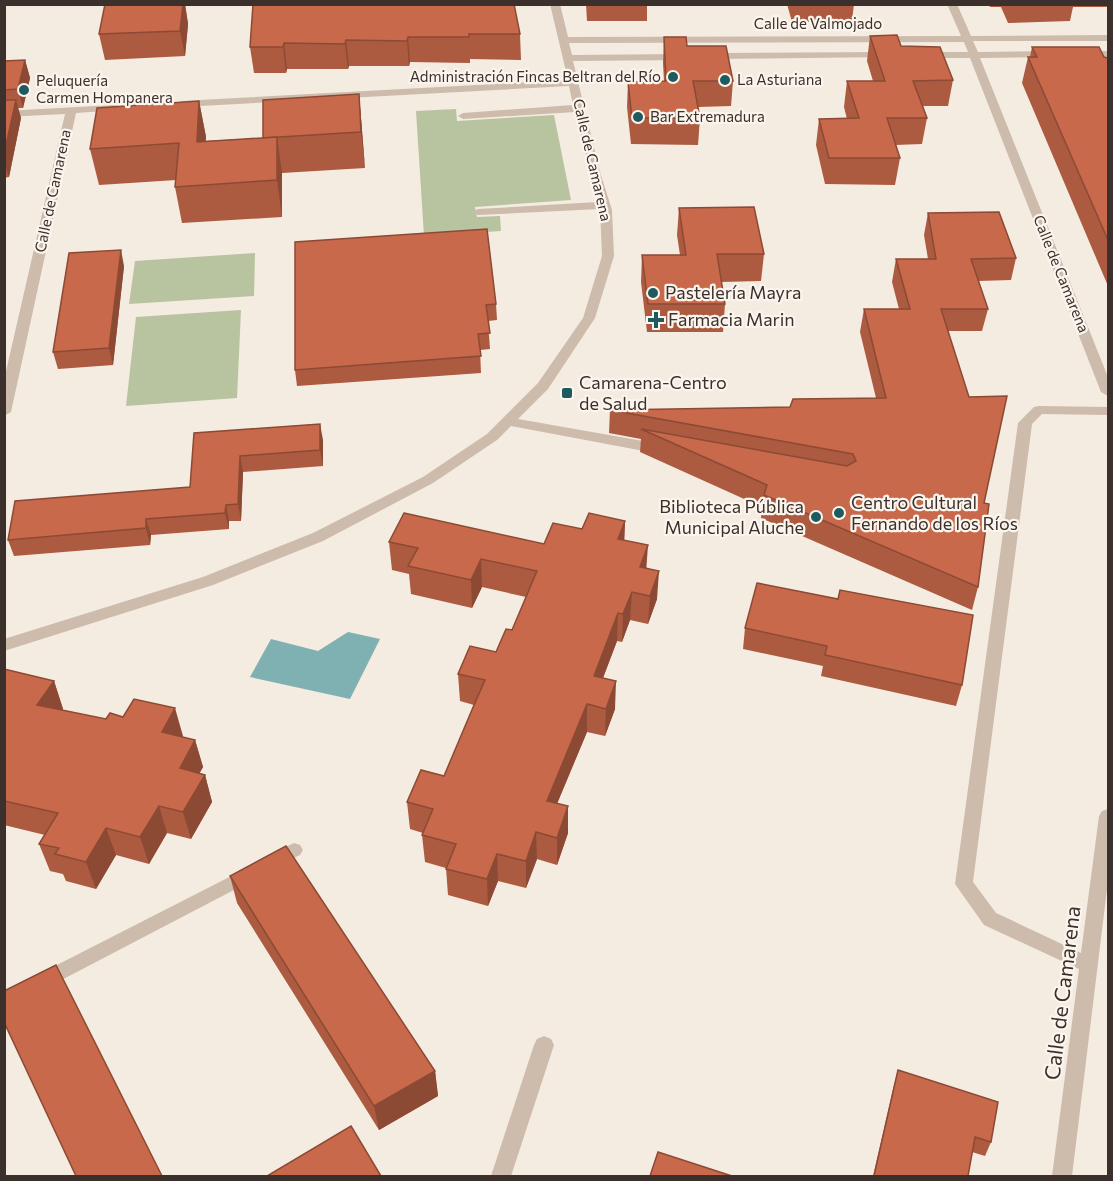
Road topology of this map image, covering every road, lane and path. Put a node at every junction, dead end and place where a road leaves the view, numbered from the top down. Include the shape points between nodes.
1 (555, 4) edge
2 (952, 4) edge
3 (966, 38) junction
4 (1108, 38) edge
5 (564, 40) junction
6 (975, 54) junction
7 (1063, 54) edge
8 (1075, 54) edge
9 (1108, 54) edge
10 (900, 55) edge
11 (912, 55) edge
12 (568, 58) junction
13 (574, 83) junction
14 (165, 105) edge
15 (130, 107) edge
16 (579, 108) junction
17 (70, 110) junction
18 (4, 114) edge
19 (463, 116) dead end
20 (604, 205) junction
21 (478, 212) dead end
22 (1108, 392) edge
23 (1108, 411) edge
24 (4, 412) edge
25 (508, 421) junction
26 (670, 450) edge
27 (4, 645) edge
28 (1108, 816) edge
29 (294, 850) dead end
30 (1089, 964) junction
31 (4, 1002) edge
32 (544, 1045) dead end
33 (501, 1176) edge
34 (1062, 1176) edge

1 - 5 street, Calle de Camarena
2 - 3 street
3 - 4 street, Calle de Valmojado
3 - 5 street, Calle de Valmojado
3 - 6 street, Calle de Camarena
5 - 12 street, Calle de Camarena
6 - 7 street
6 - 11 street
6 - 22 street, Calle de Camarena
8 - 9 street
10 - 12 street, Calle de Valmojado
12 - 13 street, Calle de Camarena
13 - 14 street, Calle de Camarena
13 - 16 street, Calle de Camarena
15 - 17 street, Calle de Camarena
16 - 19 street
16 - 20 street, Calle de Camarena
17 - 18 street
17 - 24 street, Calle de Camarena
20 - 21 street
20 - 25 street, Calle de Camarena via 608,256 589,318 543,386
23 - 30 street via 1039,410 1025,423 964,884 990,919
25 - 26 street
25 - 27 street, Calle de Camarena via 492,437 428,480 318,537 208,581
28 - 30 street, Calle de Camarena
29 - 31 street
30 - 34 street, Calle de Camarena
32 - 33 street

